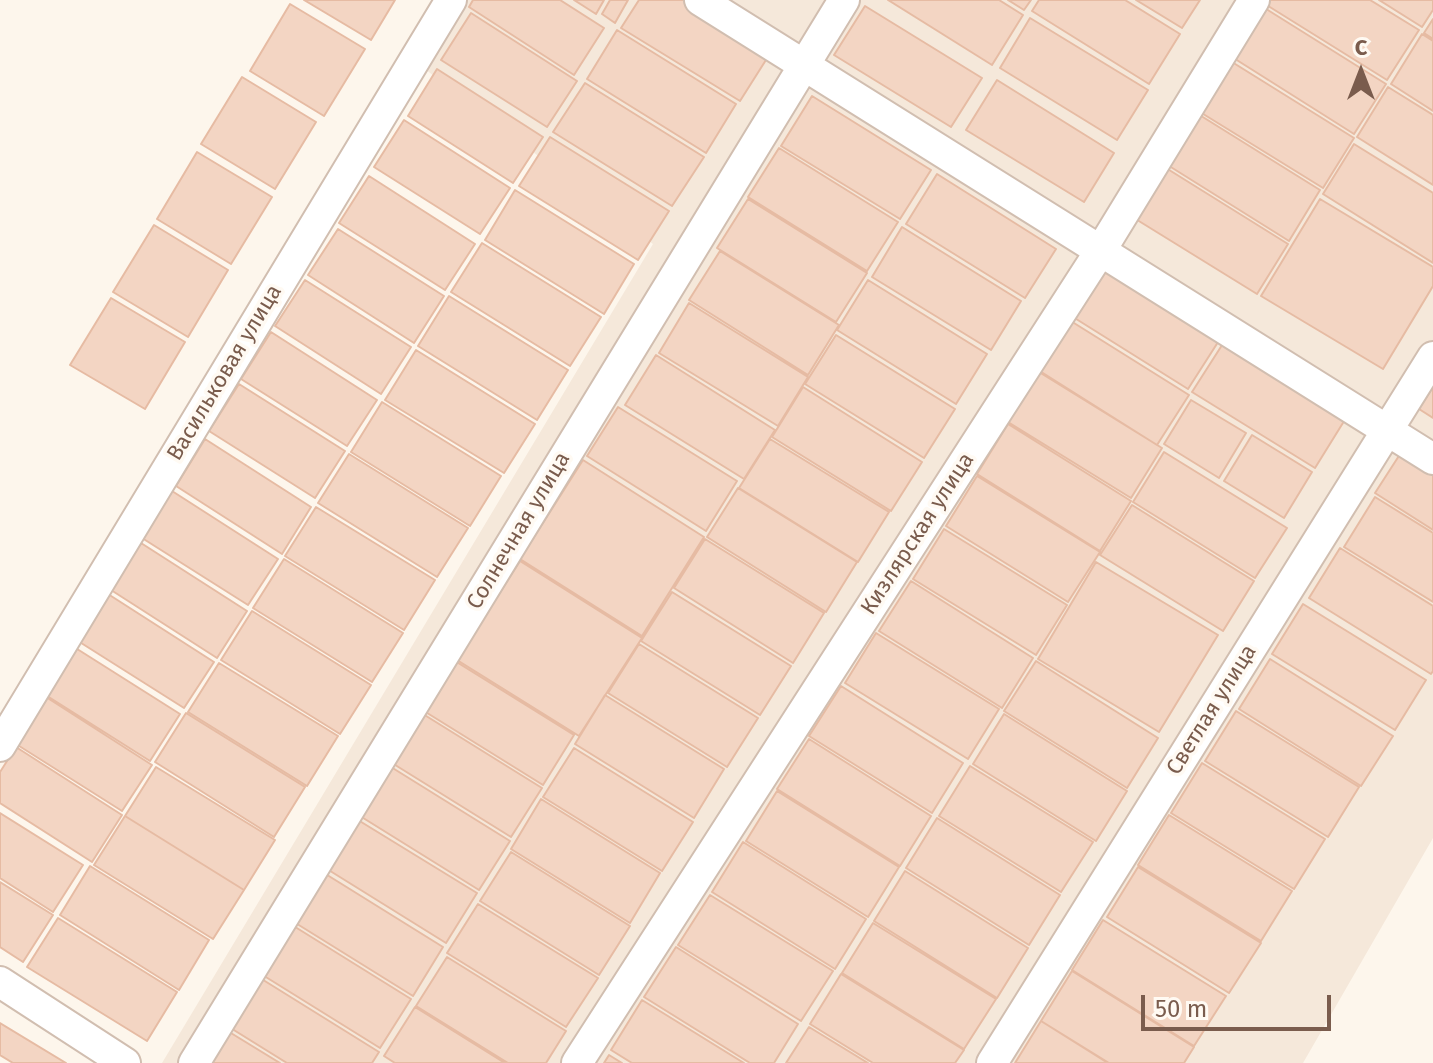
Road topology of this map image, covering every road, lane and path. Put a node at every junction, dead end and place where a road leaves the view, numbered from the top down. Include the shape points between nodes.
1 (451, 0) edge
2 (700, 0) edge
3 (844, 0) edge
4 (1254, 0) edge
5 (804, 65) junction
6 (1101, 250) junction
7 (1433, 357) edge
8 (1387, 429) junction
9 (1433, 459) edge
10 (0, 746) edge
11 (0, 982) edge
12 (125, 1063) edge
13 (194, 1063) edge
14 (577, 1063) edge
15 (992, 1063) edge

1 - 10 street, Васильковая улица
2 - 5 street
3 - 5 street, Солнечная улица
4 - 6 street, Кизлярская улица
5 - 6 street
5 - 13 street, Солнечная улица
6 - 8 street
6 - 14 street, Кизлярская улица
7 - 8 street, Светлая улица
8 - 9 street
8 - 15 street, Светлая улица
11 - 12 street

